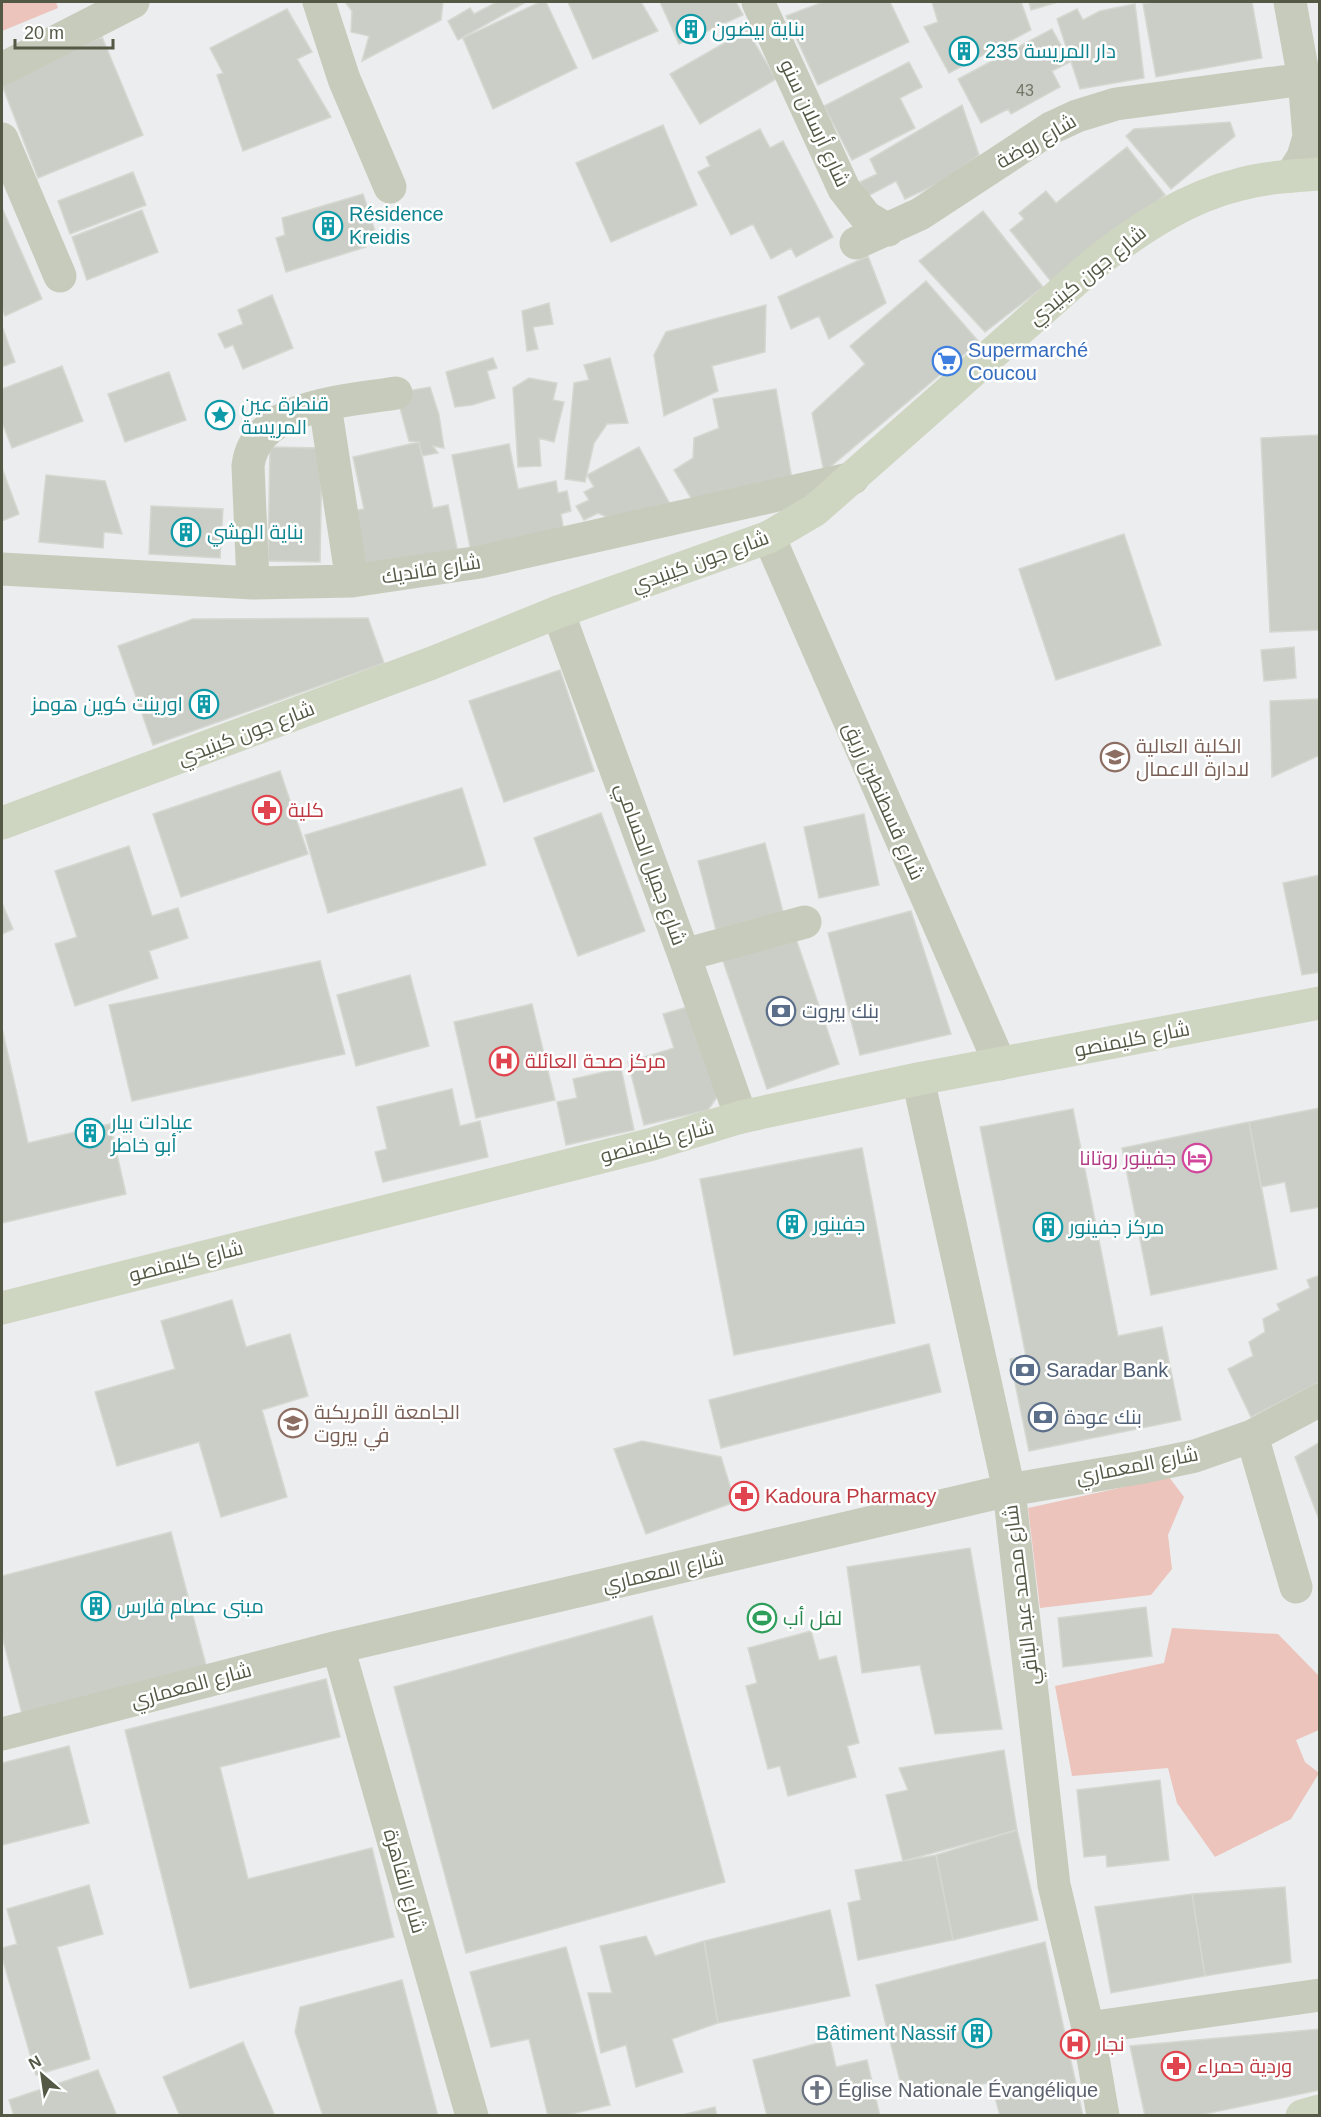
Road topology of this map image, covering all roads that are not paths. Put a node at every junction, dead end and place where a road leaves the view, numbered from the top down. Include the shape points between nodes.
1 (133, 2) edge
2 (319, 2) edge
3 (758, 2) edge
4 (1290, 2) edge
5 (2, 69) edge
6 (1304, 79) junction
7 (1314, 135) edge
8 (2, 139) edge
9 (1305, 175) edge
10 (390, 187) dead end
11 (888, 230) junction
12 (856, 243) dead end
13 (60, 276) dead end
14 (396, 393) dead end
15 (325, 405) junction
16 (853, 478) junction
17 (769, 537) junction
18 (2, 569) edge
19 (352, 581) junction
20 (253, 584) junction
21 (558, 612) junction
22 (2, 823) edge
23 (805, 922) dead end
24 (684, 955) junction
25 (1320, 1003) edge
26 (1000, 1064) junction
27 (927, 1078) junction
28 (741, 1117) junction
29 (2, 1308) edge
30 (1320, 1400) edge
31 (1252, 1436) junction
32 (1018, 1488) junction
33 (1296, 1587) dead end
34 (338, 1647) junction
35 (2, 1734) edge
36 (1320, 1995) edge
37 (1088, 2028) junction
38 (1320, 2111) edge
39 (471, 2115) edge
40 (1103, 2115) edge
41 (1302, 2115) edge

1 - 5 street
2 - 10 street via 344,79
3 - 11 street, شارع أرسلان سنو via 844,189 866,216
4 - 6 street
6 - 7 street
6 - 11 street, شارع روضة via 1116,104 1077,116 1051,128 920,214
7 - 9 street via 1307,148
8 - 13 street
9 - 16 street, شارع جون كينيدي via 1264,179 1213,192 1162,216 1119,244
11 - 12 street, شارع روضة
14 - 15 street
15 - 19 street
15 - 20 street via 270,427 249,458
16 - 17 street, شارع جون كينيدي via 815,510
16 - 19 street, شارع فانديك via 480,562
17 - 21 street, شارع جون كينيدي
17 - 26 street, شارع قسطنطين زريق
18 - 20 street, شارع فانديك
19 - 20 street, شارع فانديك
21 - 22 street, شارع جون كينيدي
21 - 24 street, شارع جميل الحسامي
23 - 24 street
24 - 28 street, شارع جميل الحسامي
25 - 26 street, شارع كليمنصو
26 - 27 street, شارع كليمنصو
27 - 28 street, شارع كليمنصو
27 - 32 street, شارع محمد عبد الباقي
28 - 29 street, شارع كليمنصو via 637,1148
30 - 31 street, شارع المعماري
31 - 32 street, شارع المعماري via 1138,1468
31 - 33 street
32 - 34 street, شارع المعماري
32 - 37 street, شارع محمد عبد الباقي via 1054,1885
34 - 35 street, شارع المعماري
34 - 39 street, شارع القاهرة
36 - 37 street
37 - 40 street, شارع محمد عبد الباقي
38 - 41 street

